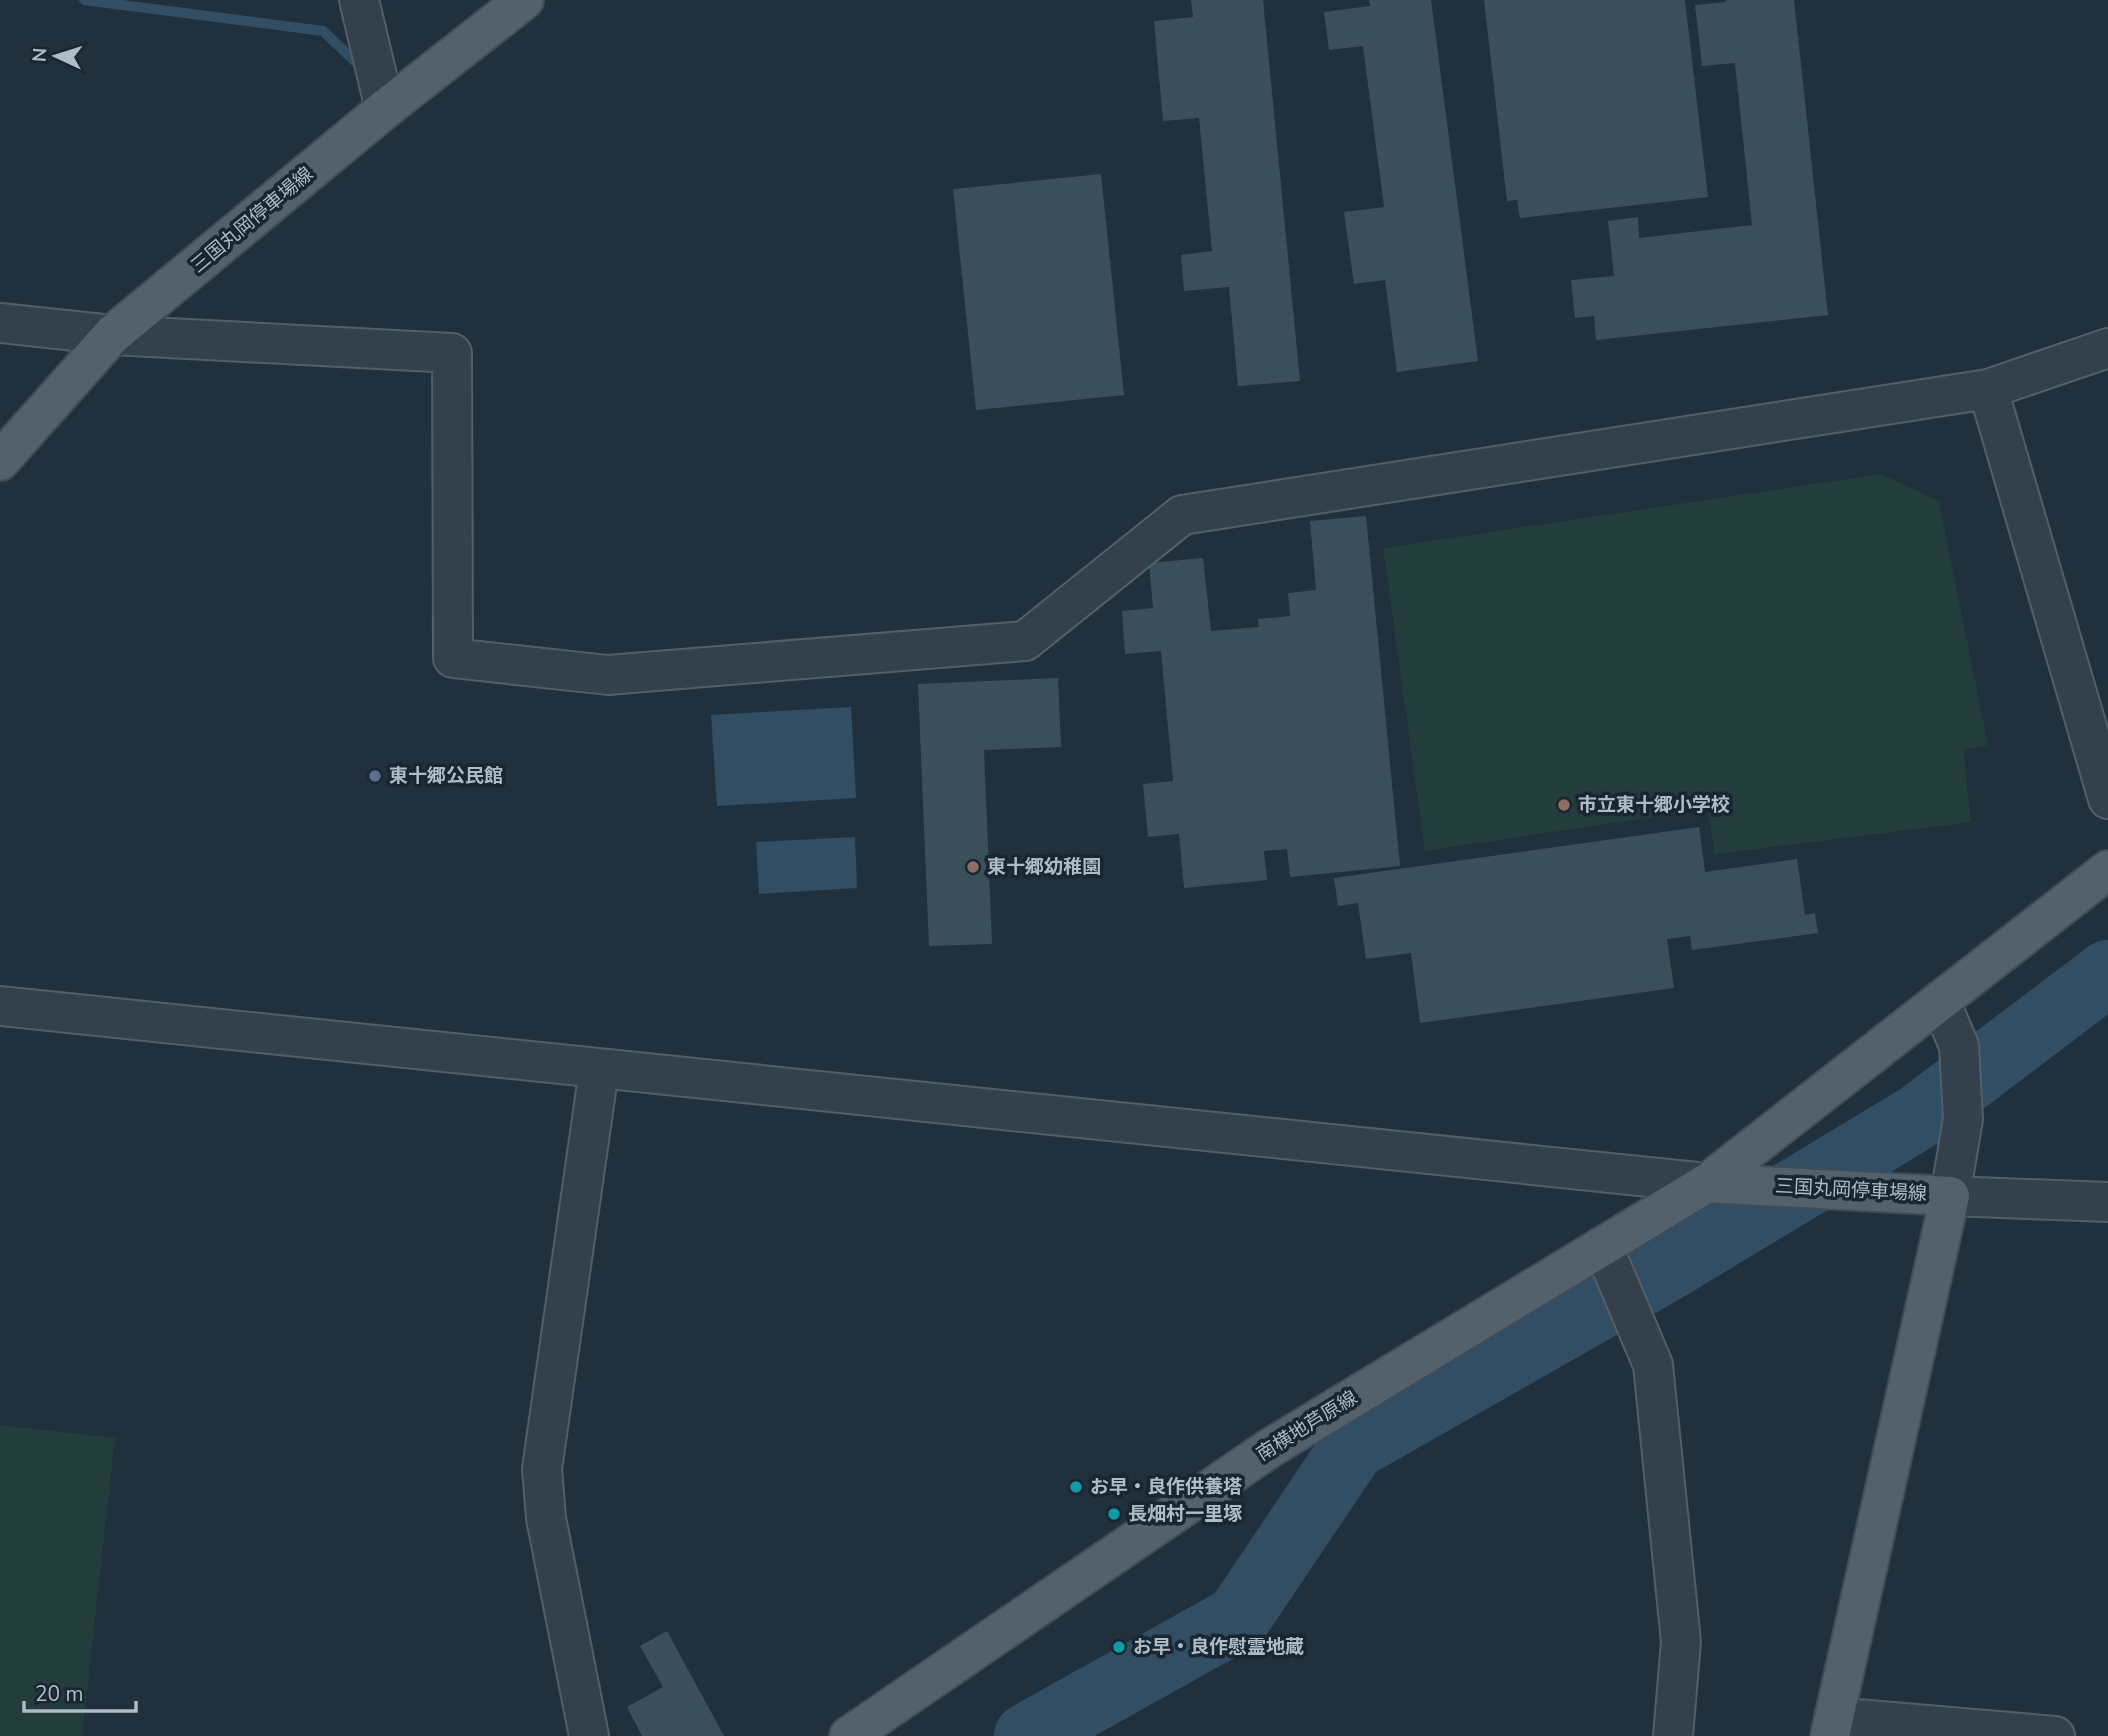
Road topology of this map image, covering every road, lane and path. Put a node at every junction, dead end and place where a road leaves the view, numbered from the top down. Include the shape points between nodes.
1 (359, 0) edge
2 (524, 0) edge
3 (385, 109) junction
4 (0, 323) edge
5 (113, 335) junction
6 (2108, 348) edge
7 (1988, 389) junction
8 (0, 461) edge
9 (2108, 799) edge
10 (2108, 870) edge
11 (1940, 1001) junction
12 (0, 1006) edge
13 (599, 1070) junction
14 (1707, 1183) junction
15 (1951, 1196) junction
16 (2108, 1202) edge
17 (1600, 1248) junction
18 (1832, 1726) edge
19 (589, 1736) edge
20 (849, 1736) edge
21 (1673, 1736) edge
22 (2055, 1736) edge

1 - 3 street
2 - 3 main road, 三国丸岡停車場線
3 - 5 main road, 三国丸岡停車場線
4 - 5 street
5 - 7 street via 452,353 453,658 608,675 1025,641 1182,515
5 - 8 main road, 三国丸岡停車場線
6 - 7 street
7 - 9 street
10 - 11 main road
11 - 14 main road
11 - 15 street via 1959,1046 1963,1119
12 - 13 street
13 - 14 street
13 - 19 street via 542,1469 546,1518
14 - 15 main road, 三国丸岡停車場線
14 - 17 main road, 南横地芦原線
15 - 16 street
15 - 18 main road, 三国丸岡停車場線
17 - 20 main road, 南横地芦原線 via 1270,1448
17 - 21 street via 1653,1365 1681,1642
18 - 22 street

